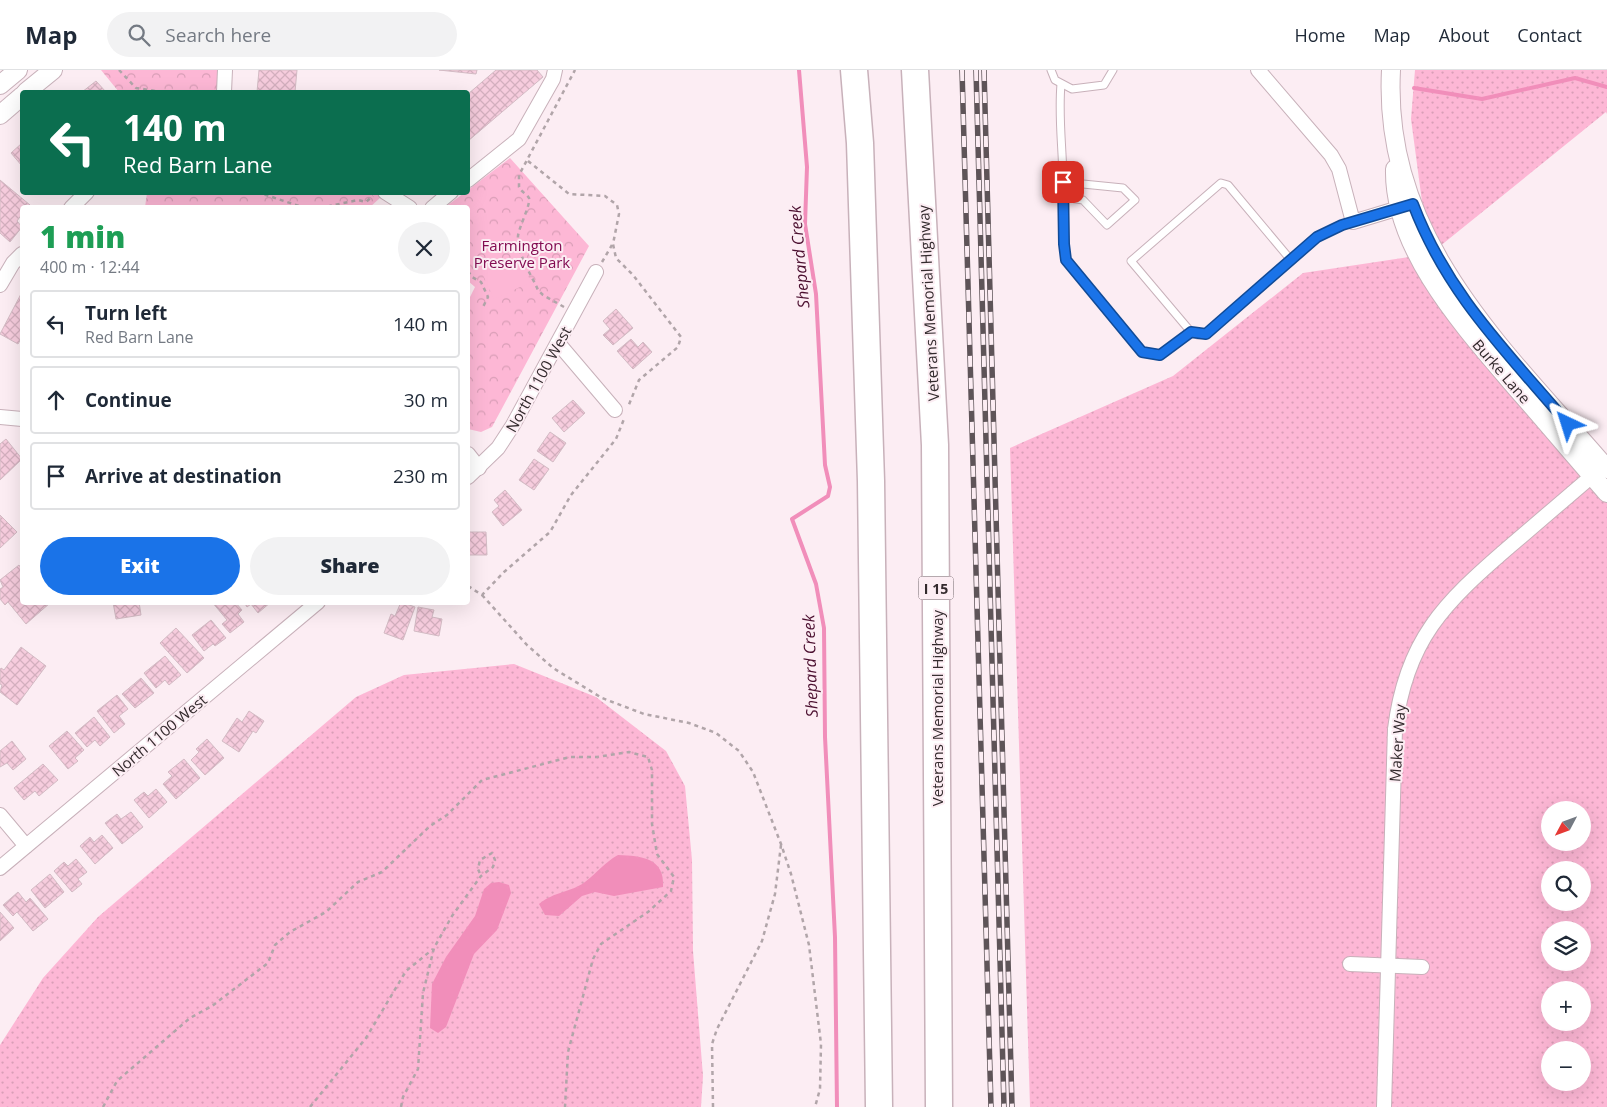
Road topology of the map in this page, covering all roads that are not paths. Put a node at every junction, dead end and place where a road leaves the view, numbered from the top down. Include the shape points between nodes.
1 (18, 70) edge
2 (53, 70) edge
3 (225, 70) edge
4 (555, 70) edge
5 (849, 70) edge
6 (854, 70) edge
7 (915, 70) edge
8 (1051, 70) edge
9 (1113, 70) edge
10 (1258, 70) edge
11 (1390, 70) edge
12 (1061, 84) junction
13 (0, 85) edge
14 (28, 90) edge
15 (224, 90) edge
16 (20, 98) edge
17 (0, 115) edge
18 (860, 143) junction
19 (470, 178) edge
20 (1063, 182) junction
21 (84, 195) edge
22 (390, 195) edge
23 (447, 195) edge
24 (1064, 198) junction
25 (74, 205) edge
26 (405, 205) edge
27 (436, 205) edge
28 (1406, 206) junction
29 (1353, 222) junction
30 (20, 256) edge
31 (1290, 259) junction
32 (596, 272) road end
33 (0, 285) edge
34 (1191, 332) junction
35 (558, 343) junction
36 (615, 410) dead end
37 (0, 417) edge
38 (20, 419) edge
39 (470, 457) edge
40 (479, 468) junction
41 (1602, 468) edge
42 (470, 476) edge
43 (1607, 493) edge
44 (314, 605) edge
45 (0, 815) edge
46 (26, 846) junction
47 (0, 868) edge
48 (1350, 964) dead end
49 (1388, 966) junction
50 (1422, 966) dead end
51 (879, 1107) edge
52 (939, 1107) edge
53 (1384, 1107) edge

1 - 13 street
2 - 14 street
3 - 15 street
4 - 19 street via 519,139
5 - 18 highway
6 - 18 highway
7 - 52 highway, Veterans Memorial Highway / I 15 via 935,444
8 - 12 lane via 1055,80
9 - 12 lane via 1104,85 1072,89
10 - 29 street via 1332,155
11 - 28 street, Burke Lane via 1392,115
12 - 20 lane via 1058,118
16 - 17 street
18 - 51 highway via 871,481
20 - 24 lane
20 - 24 lane via 1123,188 1135,200 1107,225 1083,200
21 - 25 street
22 - 26 street
23 - 27 street
24 - 34 lane via 1066,260 1142,352 1160,355
28 - 29 street
28 - 41 street, Burke Lane via 1463,299
29 - 31 lane via 1324,233
30 - 33 street
31 - 34 lane via 1206,334
31 - 34 lane via 1228,185 1221,183 1131,261
32 - 35 street, North 1100 West
35 - 36 street
35 - 40 street, North 1100 West via 513,425
37 - 38 street
39 - 40 street
40 - 42 street, North 1100 West
41 - 43 street, Burke Lane
41 - 49 street, Maker Way via 1453,597 1432,623 1415,653 1402,689 1395,729
44 - 46 street, North 1100 West
45 - 46 street
46 - 47 street, North 1100 West
48 - 49 street
49 - 50 street
49 - 53 street, Maker Way

